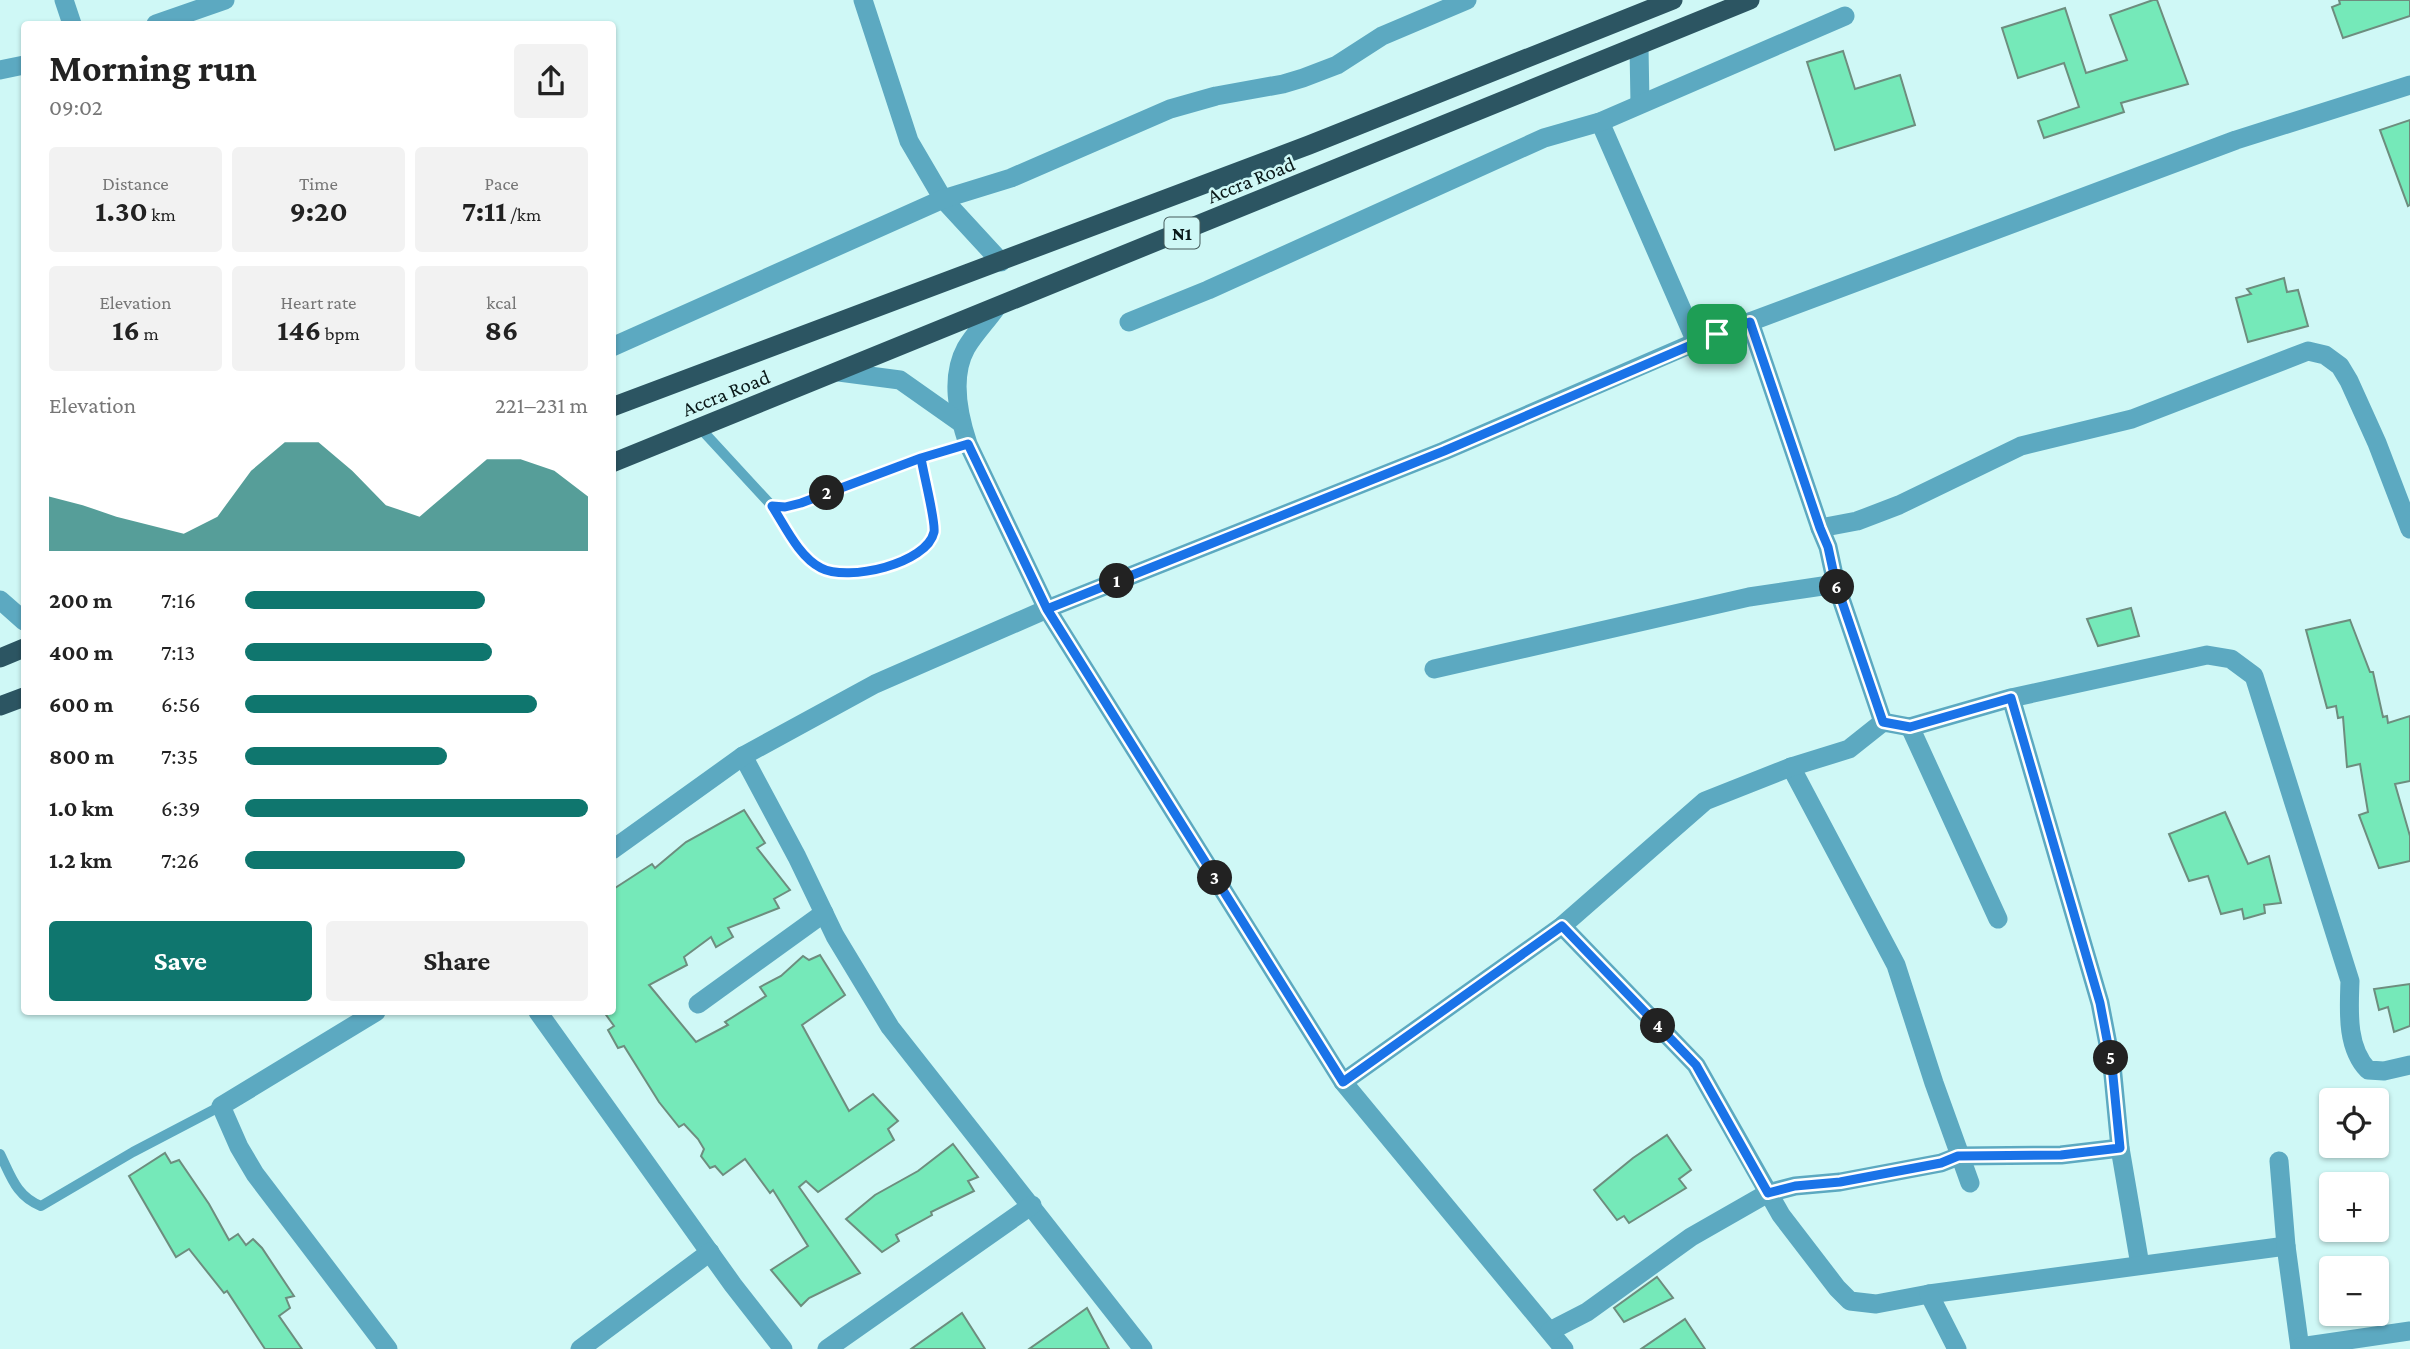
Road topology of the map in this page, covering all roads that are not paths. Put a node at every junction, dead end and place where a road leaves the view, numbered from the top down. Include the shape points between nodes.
1 (64, 0) edge
2 (863, 0) edge
3 (1468, 0) edge
4 (1673, 0) edge
5 (1750, 0) edge
6 (221, 1) edge
7 (1845, 16) dead end
8 (71, 21) edge
9 (164, 21) edge
10 (1639, 47) junction
11 (21, 66) edge
12 (0, 70) edge
13 (2410, 85) edge
14 (1640, 104) junction
15 (1600, 122) junction
16 (943, 199) junction
17 (1001, 262) junction
18 (996, 308) junction
19 (1129, 322) dead end
20 (1750, 322) junction
21 (1696, 342) junction
22 (616, 345) edge
23 (839, 372) junction
24 (616, 406) edge
25 (961, 423) junction
26 (700, 428) junction
27 (968, 444) junction
28 (921, 458) junction
29 (616, 461) edge
30 (772, 506) junction
31 (1820, 528) junction
32 (2410, 529) edge
33 (1836, 584) junction
34 (0, 600) edge
35 (1047, 609) junction
36 (21, 618) edge
37 (21, 649) edge
38 (0, 658) edge
39 (1434, 669) dead end
40 (21, 698) edge
41 (2011, 698) junction
42 (0, 706) edge
43 (1883, 722) junction
44 (1910, 727) junction
45 (743, 756) junction
46 (1791, 767) junction
47 (616, 847) edge
48 (824, 913) junction
49 (1998, 919) dead end
50 (1562, 926) junction
51 (698, 1004) dead end
52 (371, 1015) edge
53 (540, 1015) edge
54 (2410, 1065) edge
55 (1343, 1082) junction
56 (221, 1106) junction
57 (2120, 1148) junction
58 (0, 1154) edge
59 (1958, 1156) junction
60 (2279, 1161) dead end
61 (1970, 1183) dead end
62 (1768, 1193) junction
63 (1031, 1205) junction
64 (2286, 1246) junction
65 (710, 1252) junction
66 (2140, 1265) junction
67 (1929, 1294) junction
68 (1550, 1331) junction
69 (2410, 1331) edge
70 (2300, 1348) edge
71 (388, 1349) edge
72 (580, 1349) edge
73 (783, 1349) edge
74 (827, 1349) edge
75 (1143, 1349) edge
76 (1564, 1349) edge
77 (1957, 1349) edge

1 - 8 street
2 - 16 street via 909,141
3 - 16 street via 1382,36 1337,65 1303,78 1170,110 1011,178
4 - 17 highway, Accra Road / N1
5 - 10 highway, Accra Road / N1
6 - 9 street
7 - 14 street
10 - 14 street
10 - 18 highway, Accra Road / N1
11 - 12 street
13 - 20 street via 2236,140
14 - 15 street
15 - 19 street via 1544,138
15 - 21 street
16 - 17 street
16 - 22 street
17 - 24 highway, Accra Road / N1
18 - 23 highway, Accra Road / N1
18 - 25 street via 965,348 956,382
20 - 21 street
20 - 31 street
21 - 35 street via 1444,451
23 - 25 street via 900,380
23 - 26 highway, Accra Road / N1
25 - 27 street
26 - 29 highway, Accra Road / N1
26 - 30 lane
27 - 28 lane
27 - 35 street
28 - 30 lane via 801,503
28 - 30 lane via 934,530 927,547 896,564 867,573 822,569 805,556
31 - 32 street via 1857,521 1899,505 2021,446 2132,419 2308,351 2325,355 2340,366 2349,381
31 - 33 street
33 - 39 street via 1748,597
33 - 43 street
34 - 36 street
35 - 45 street via 875,684
35 - 55 street
37 - 38 highway
40 - 42 highway
41 - 44 street
41 - 54 street via 2207,655 2231,659 2254,677 2350,981 2348,1019 2359,1060 2368,1070
41 - 57 street via 2100,1003
43 - 44 street
43 - 46 street via 1849,749
44 - 49 street
45 - 47 street
45 - 48 street
46 - 50 street via 1705,801
46 - 59 street via 1896,965
48 - 51 street
48 - 63 street via 890,1027
50 - 55 street
50 - 62 street via 1696,1065
52 - 56 street
53 - 65 street
55 - 68 street
56 - 58 lane via 41,1206 26,1200
56 - 71 street via 255,1174
57 - 59 street via 2061,1155
57 - 66 street
59 - 61 street
59 - 62 street via 1941,1163
60 - 64 street
62 - 67 street via 1850,1301 1876,1304
62 - 68 street via 1691,1237 1587,1312
63 - 74 street
63 - 75 street
64 - 66 street
64 - 70 street
65 - 72 street
65 - 73 street
66 - 67 street
67 - 77 street
68 - 76 street
69 - 70 street

